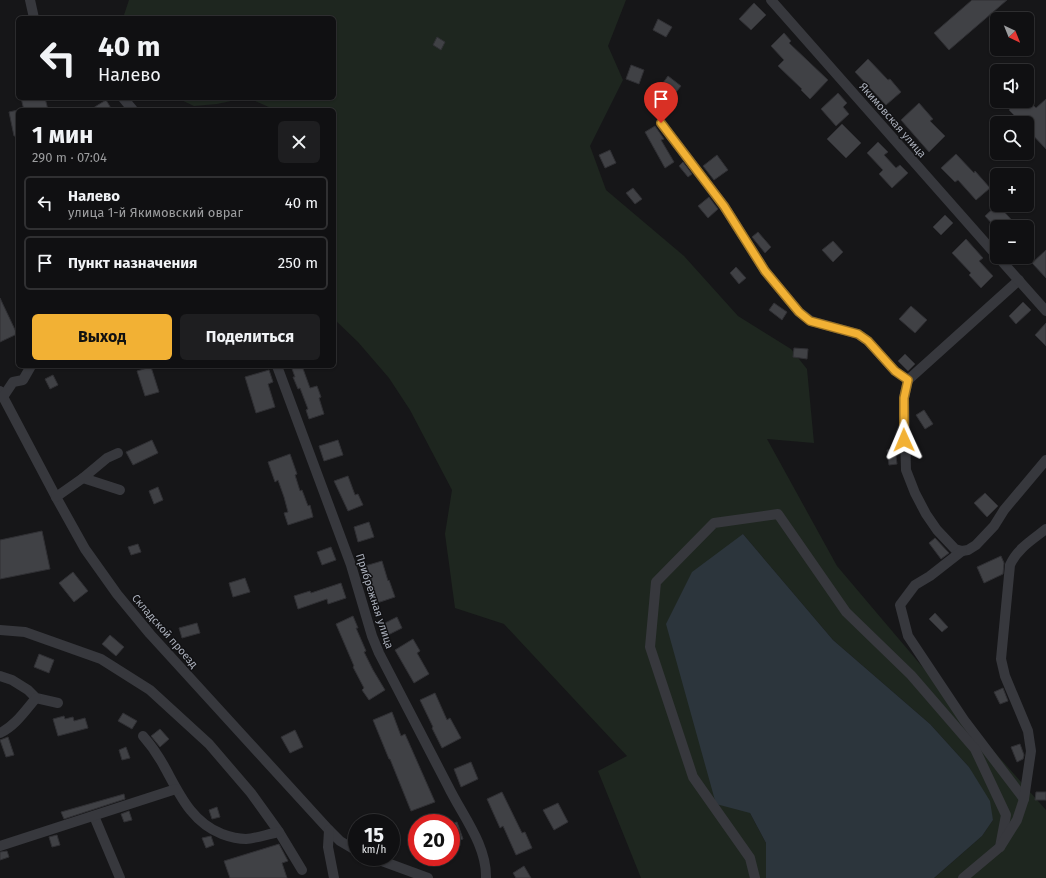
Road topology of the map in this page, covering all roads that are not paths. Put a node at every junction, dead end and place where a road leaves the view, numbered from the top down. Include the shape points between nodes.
1 (30, 0) edge
2 (771, 0) edge
3 (34, 16) edge
4 (125, 100) edge
5 (131, 108) edge
6 (661, 123) dead end
7 (990, 247) edge
8 (1005, 264) edge
9 (1018, 280) junction
10 (1046, 311) edge
11 (30, 368) edge
12 (278, 368) edge
13 (908, 380) junction
14 (2, 400) edge
15 (118, 453) dead end
16 (1046, 460) edge
17 (83, 478) junction
18 (120, 490) dead end
19 (56, 497) junction
20 (1046, 529) edge
21 (962, 551) junction
22 (0, 630) edge
23 (0, 676) edge
24 (36, 698) junction
25 (58, 703) dead end
26 (0, 733) edge
27 (143, 736) dead end
28 (176, 789) junction
29 (1024, 798) junction
30 (94, 816) junction
31 (330, 830) junction
32 (279, 832) junction
33 (0, 846) edge
34 (348, 846) edge
35 (1000, 847) junction
36 (395, 866) edge
37 (302, 870) dead end
38 (120, 878) edge
39 (334, 878) edge
40 (428, 878) edge
41 (486, 878) edge
42 (755, 878) edge
43 (963, 878) edge

1 - 3 street
2 - 7 street, Якимовская улица
4 - 5 street
6 - 13 street via 724,206 765,271 799,312 810,321 858,334 868,341 895,371
8 - 9 street, Якимовская улица
9 - 10 street, Якимовская улица
9 - 13 street
11 - 14 street via 23,380 13,382
12 - 41 street, Прибрежная улица via 351,565 372,636 480,845
13 - 21 street via 904,398 906,470 926,514 947,541 955,549
14 - 19 street, Складской проезд
15 - 17 street via 107,458
16 - 21 street via 986,535 968,550
17 - 18 street
17 - 19 street
19 - 31 street, Складской проезд via 85,549 117,594 150,634
20 - 29 street via 1022,547 1014,555 1010,565 1001,659 1004,676 1028,731 1031,751
21 - 29 street via 915,585 900,605 908,636 964,720
22 - 32 street via 24,632 101,659 150,690 209,744 251,793
23 - 24 street via 12,680
24 - 25 street
24 - 26 street via 13,725
27 - 28 street via 164,765
28 - 30 street
28 - 32 street via 195,817 217,832 232,838 246,839
29 - 35 street via 1016,820
30 - 33 street
30 - 38 street
31 - 34 street, Складской проезд
31 - 39 street via 328,847
32 - 37 street
35 - 42 street via 1006,815 975,749 911,675 846,612 778,514 714,523 656,582 650,647 693,777 750,858
35 - 43 street
36 - 40 street

